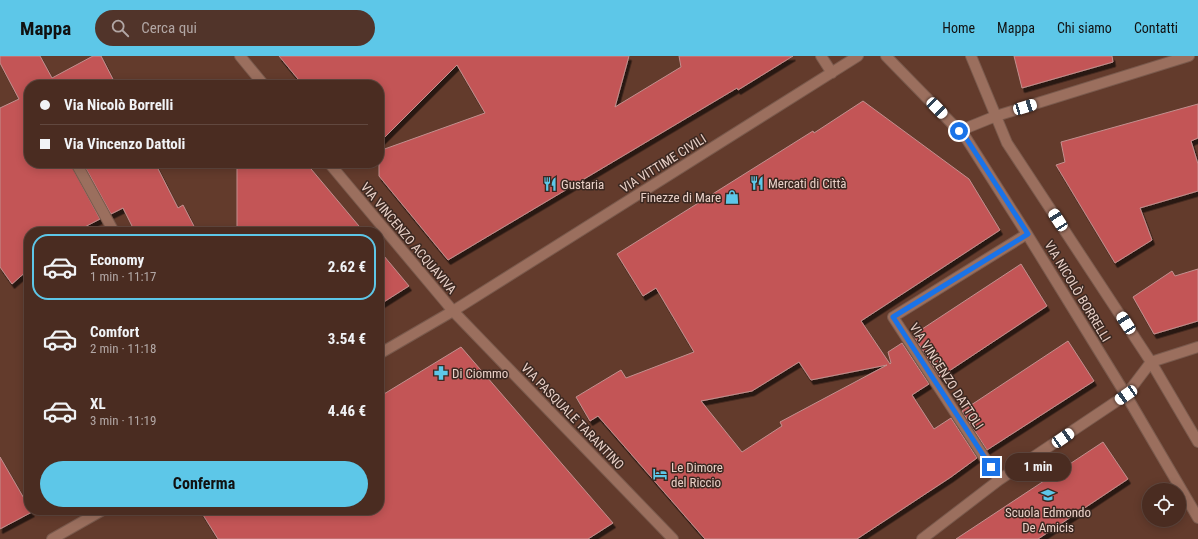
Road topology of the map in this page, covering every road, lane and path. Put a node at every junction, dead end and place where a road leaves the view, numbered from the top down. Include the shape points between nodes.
1 (240, 56) edge
2 (821, 56) edge
3 (858, 56) edge
4 (886, 56) edge
5 (971, 56) edge
6 (1189, 56) edge
7 (832, 73) junction
8 (260, 80) edge
9 (996, 116) junction
10 (959, 131) junction
11 (79, 168) edge
12 (333, 168) edge
13 (111, 227) edge
14 (383, 227) edge
15 (384, 228) edge
16 (1028, 234) junction
17 (454, 311) junction
18 (1198, 348) edge
19 (384, 351) edge
20 (1151, 362) junction
21 (1126, 395) junction
22 (1198, 442) edge
23 (999, 480) junction
24 (95, 515) edge
25 (1198, 518) edge
26 (52, 539) edge
27 (673, 539) edge
28 (922, 539) edge

1 - 8 street
2 - 7 street
3 - 7 street, VIA VITTIME CIVILI
4 - 10 street, VIA NICOLÒ BORRELLI
5 - 9 street, VIA NICOLÒ BORRELLI
6 - 9 street
7 - 17 street, VIA VITTIME CIVILI
9 - 10 street
9 - 20 street, VIA NICOLÒ BORRELLI via 1007,143
10 - 16 street, VIA NICOLÒ BORRELLI
11 - 13 street
12 - 14 street, VIA VINCENZO ACQUAVIVA
15 - 17 street, VIA VINCENZO ACQUAVIVA
16 - 21 street, VIA NICOLÒ BORRELLI
16 - 23 street, VIA VINCENZO DATTOLI via 893,317
17 - 19 street, VIA VITTIME CIVILI
17 - 27 street, VIA PASQUALE TARANTINO
18 - 20 street
20 - 21 street
20 - 22 street, VIA NICOLÒ BORRELLI
21 - 23 street
21 - 25 street, VIA NICOLÒ BORRELLI
23 - 28 street
24 - 26 street

